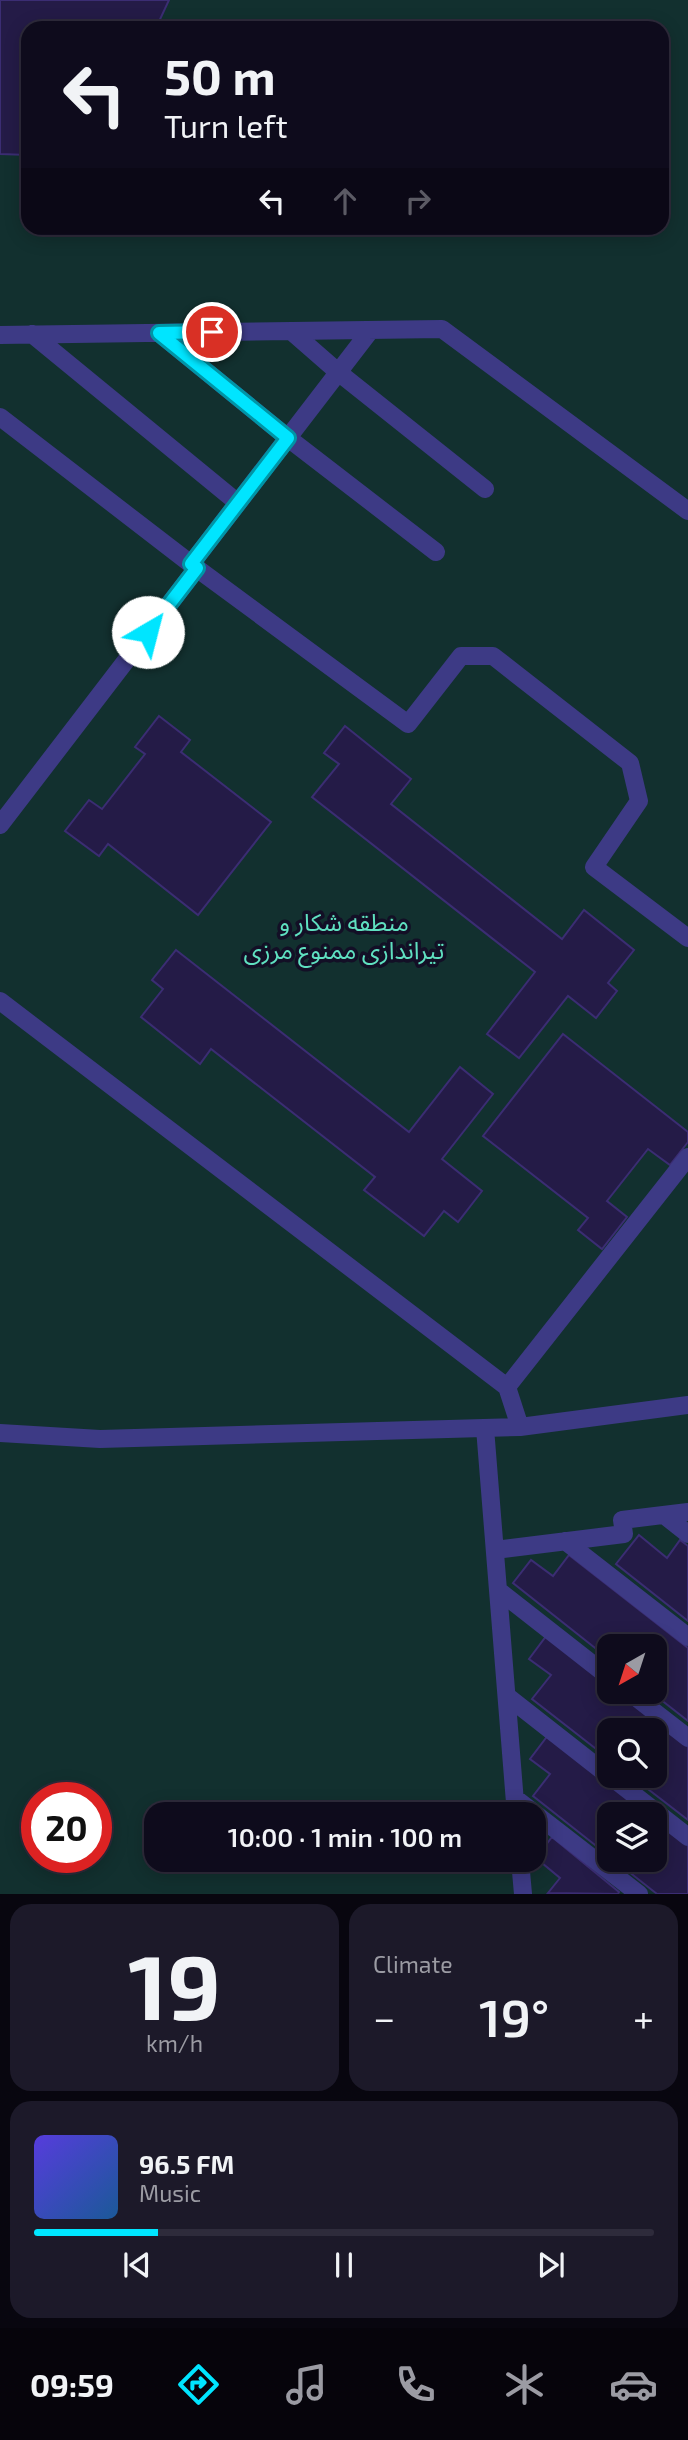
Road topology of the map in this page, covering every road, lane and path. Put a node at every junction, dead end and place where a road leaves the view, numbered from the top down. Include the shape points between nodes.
1 (291, 331) junction
2 (370, 331) junction
3 (159, 333) junction
4 (32, 334) junction
5 (0, 335) edge
6 (338, 372) junction
7 (0, 417) edge
8 (288, 438) junction
9 (485, 489) dead end
10 (238, 503) junction
11 (688, 511) edge
12 (436, 552) dead end
13 (194, 566) junction
14 (0, 825) edge
15 (688, 938) edge
16 (0, 1001) edge
17 (688, 1157) edge
18 (507, 1387) junction
19 (688, 1405) edge
20 (520, 1427) junction
21 (485, 1428) junction
22 (0, 1433) edge
23 (688, 1512) edge
24 (664, 1515) junction
25 (688, 1534) edge
26 (565, 1541) junction
27 (495, 1550) junction
28 (498, 1590) junction
29 (688, 1637) edge
30 (597, 1668) edge
31 (507, 1696) junction
32 (644, 1704) edge
33 (688, 1738) edge
34 (597, 1767) edge
35 (625, 1788) edge
36 (515, 1802) edge
37 (546, 1828) edge
38 (688, 1837) edge
39 (521, 1872) edge
40 (523, 1894) edge
41 (639, 1894) edge

1 - 2 lane
1 - 3 lane
1 - 6 lane
2 - 6 lane
2 - 11 lane via 442,329
3 - 4 lane
3 - 8 lane
4 - 5 lane
4 - 10 lane
6 - 8 lane
6 - 9 lane
7 - 13 lane
8 - 10 lane
8 - 12 lane
10 - 13 lane
13 - 14 lane
13 - 15 lane via 408,724 461,656 493,656 629,763 639,801 594,867
16 - 18 lane
17 - 18 lane
18 - 20 lane
19 - 20 lane
20 - 21 lane
21 - 22 lane via 100,1438
21 - 27 lane
23 - 24 lane
24 - 25 lane
24 - 26 lane via 622,1520 624,1534
26 - 27 lane
26 - 29 lane
27 - 28 lane
28 - 30 lane
28 - 31 lane
31 - 34 lane
31 - 36 lane
32 - 33 lane
35 - 38 lane
37 - 41 lane
39 - 40 lane

